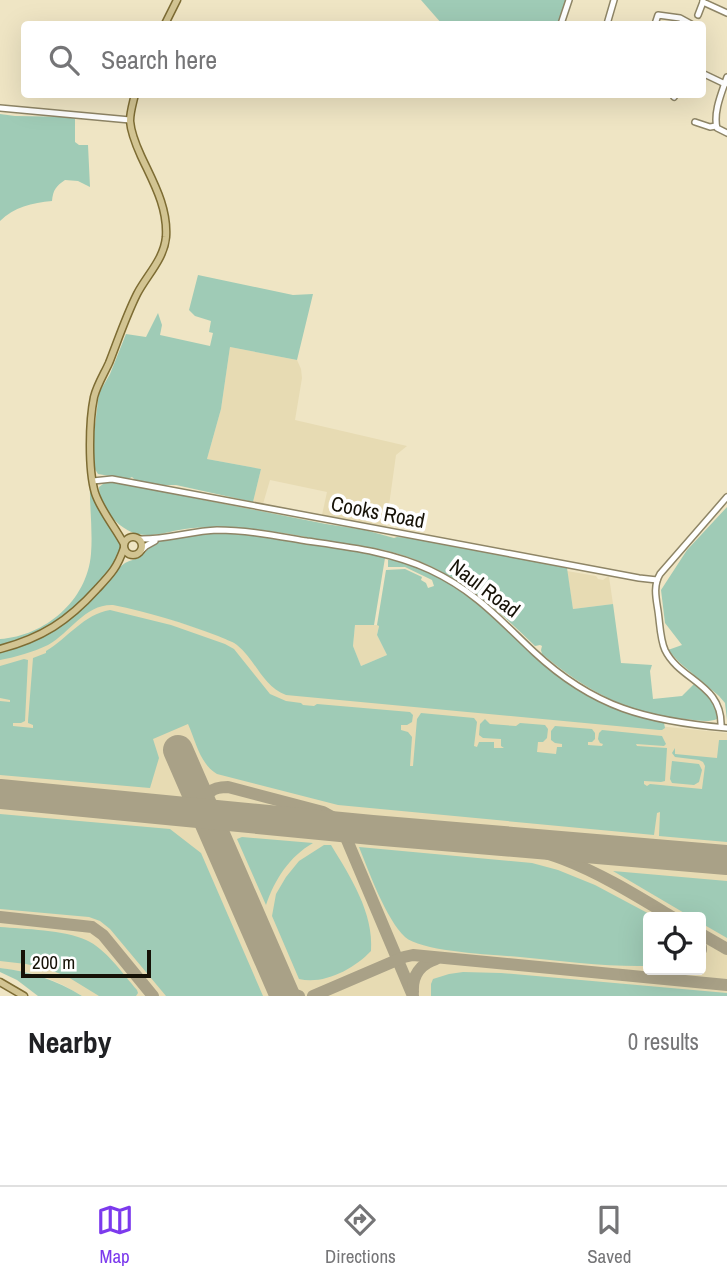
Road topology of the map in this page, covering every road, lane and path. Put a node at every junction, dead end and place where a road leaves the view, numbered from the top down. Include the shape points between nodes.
1 (177, 0) edge
2 (569, 0) edge
3 (614, 0) edge
4 (703, 1) edge
5 (660, 7) dead end
6 (727, 13) edge
7 (658, 15) junction
8 (698, 15) dead end
9 (166, 21) edge
10 (562, 21) edge
11 (608, 21) edge
12 (656, 21) edge
13 (684, 21) edge
14 (706, 75) edge
15 (727, 76) edge
16 (725, 84) junction
17 (134, 98) edge
18 (0, 108) edge
19 (130, 120) junction
20 (695, 122) dead end
21 (716, 126) junction
22 (727, 133) edge
23 (93, 481) junction
24 (727, 497) edge
25 (114, 527) junction
26 (136, 538) junction
27 (158, 539) junction
28 (124, 546) junction
29 (140, 552) junction
30 (132, 555) junction
31 (118, 565) junction
32 (657, 580) junction
33 (0, 649) edge
34 (724, 728) edge
35 (0, 982) edge
36 (24, 996) edge

1 - 9 main road
2 - 10 street
3 - 11 street
4 - 6 street
4 - 8 street
5 - 7 street
7 - 12 street
7 - 13 street
14 - 16 street
15 - 16 street
16 - 21 street
17 - 19 main road
18 - 19 street
19 - 23 main road via 164,212 166,239 128,312 96,393 90,451
20 - 21 street
21 - 22 street
23 - 25 main road
23 - 32 street, Cooks Road via 121,480
24 - 32 street
25 - 26 main road, Naul Road
25 - 28 main road
26 - 27 street, Naul Road
26 - 28 main road via 128,539
26 - 29 main road
27 - 29 street, Naul Road
27 - 34 street, Naul Road via 200,531 242,531 407,560 469,593 585,691 652,718
28 - 30 main road
28 - 31 main road
29 - 30 main road
30 - 31 main road
31 - 33 main road via 68,618 35,638
32 - 34 street via 665,649 713,698
35 - 36 main road

